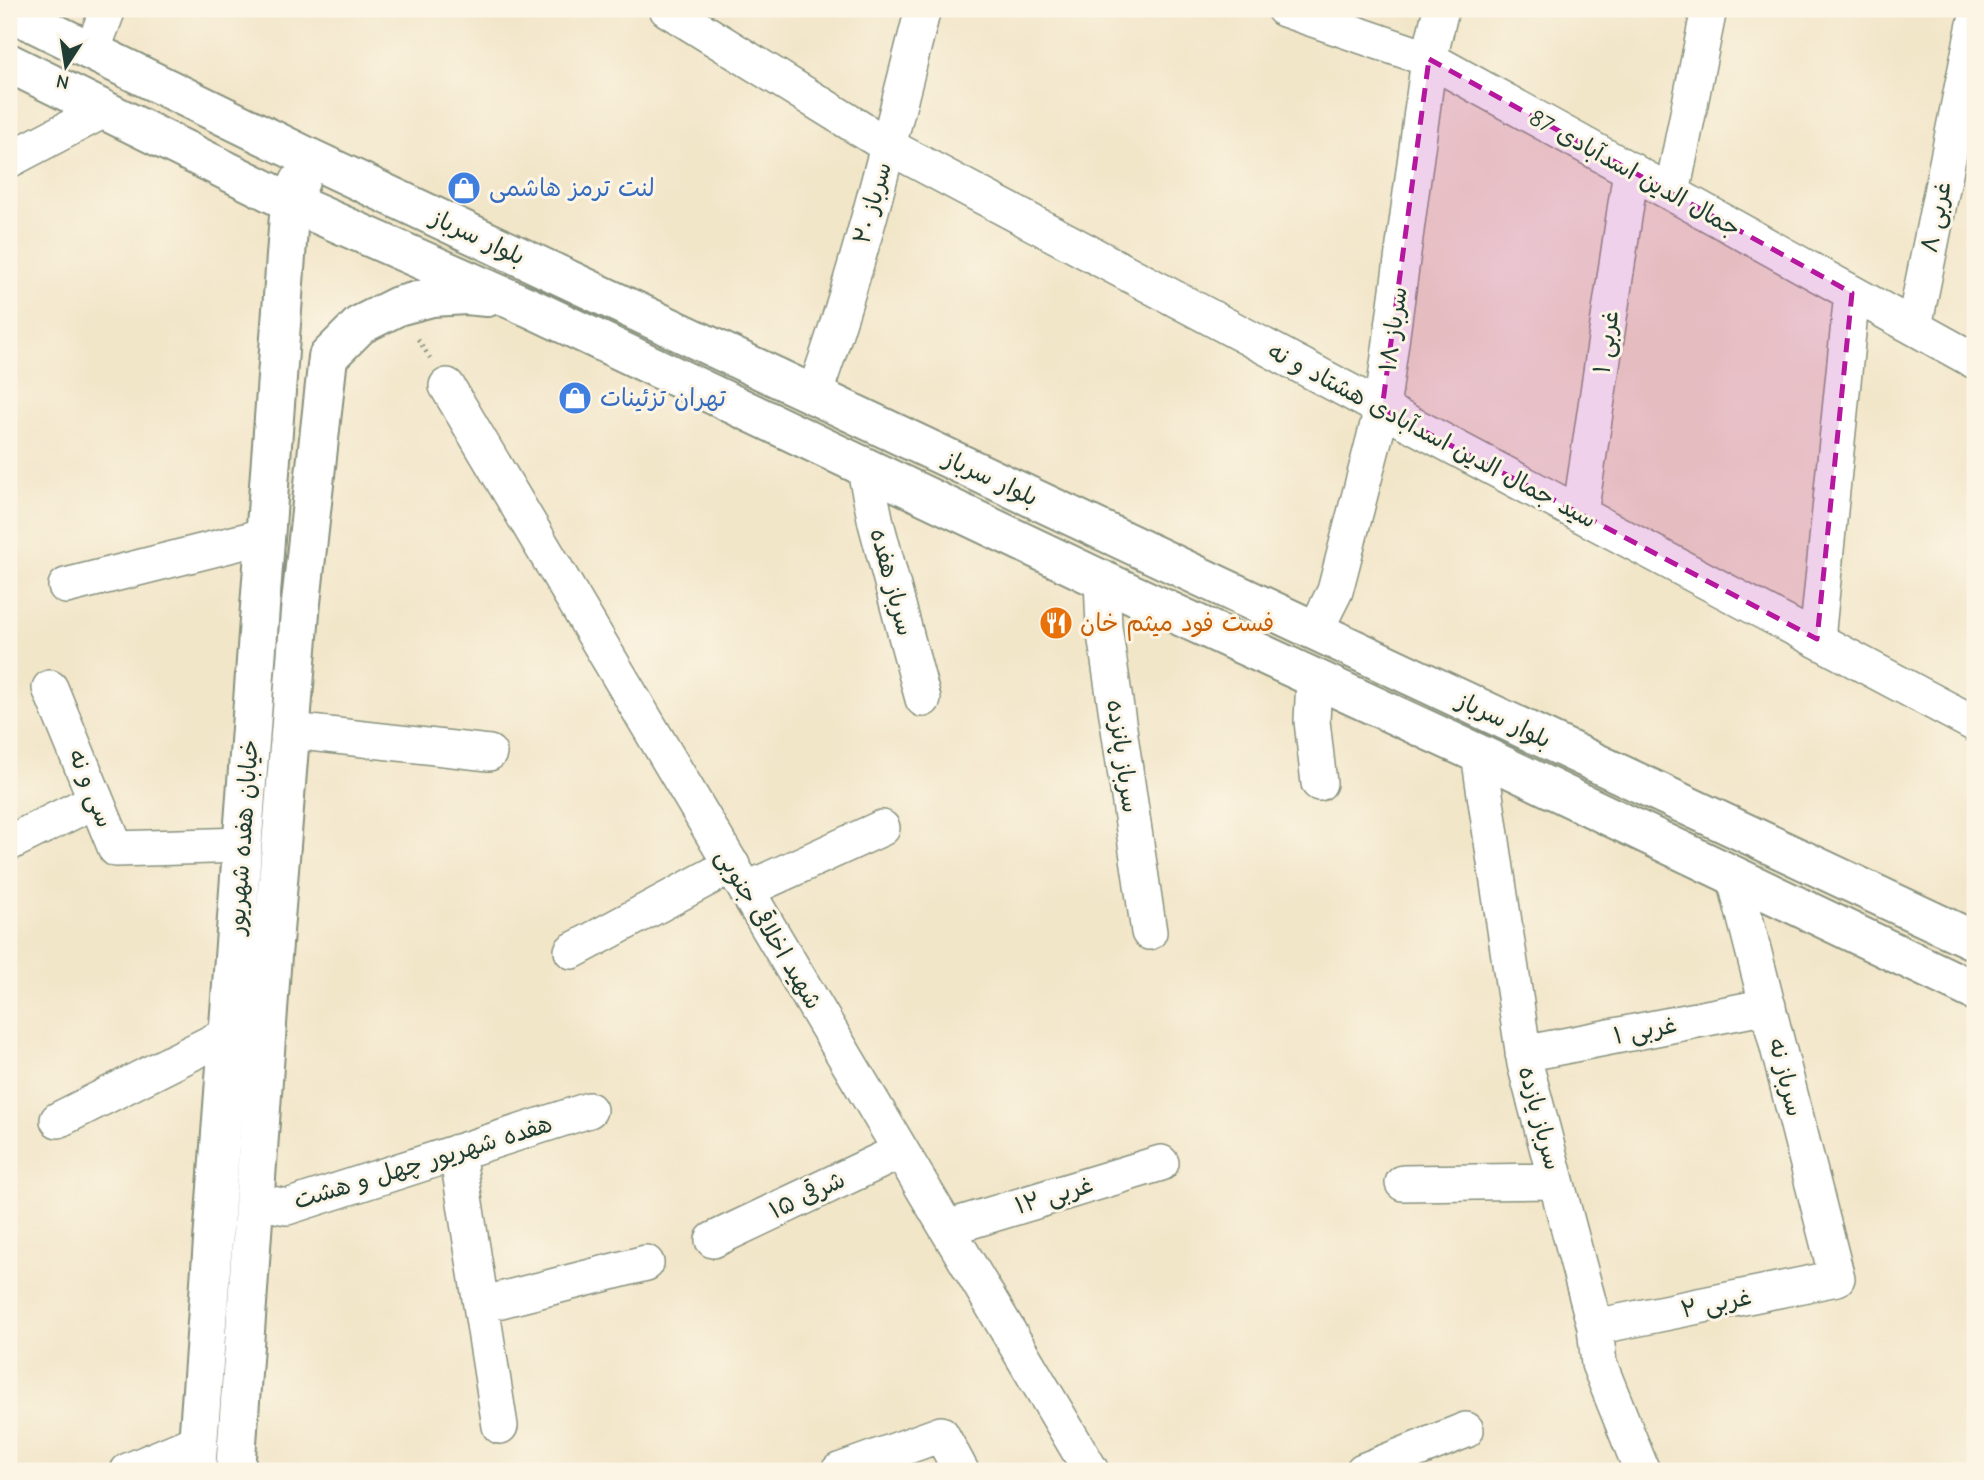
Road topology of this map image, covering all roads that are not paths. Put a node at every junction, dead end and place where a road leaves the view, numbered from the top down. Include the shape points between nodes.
1 (108, 9) edge
2 (667, 9) edge
3 (923, 9) edge
4 (1284, 9) edge
5 (1441, 9) edge
6 (1709, 9) edge
7 (9, 11) edge
8 (1975, 24) edge
9 (92, 51) junction
10 (1429, 59) junction
11 (9, 63) edge
12 (104, 110) junction
13 (888, 146) junction
14 (310, 158) junction
15 (9, 160) edge
16 (1631, 170) junction
17 (1672, 193) junction
18 (290, 202) junction
19 (1852, 293) junction
20 (533, 309) junction
21 (1913, 327) junction
22 (1975, 361) edge
23 (447, 386) road end
24 (814, 395) junction
25 (1382, 409) junction
26 (864, 465) junction
27 (1580, 514) junction
28 (265, 536) junction
29 (1102, 580) junction
30 (66, 586) dead end
31 (1315, 631) junction
32 (1817, 639) junction
33 (1314, 679) junction
34 (50, 688) dead end
35 (923, 699) dead end
36 (1975, 723) edge
37 (292, 731) junction
38 (489, 753) dead end
39 (1479, 754) junction
40 (1319, 783) dead end
41 (96, 800) junction
42 (882, 828) dead end
43 (9, 843) edge
44 (243, 845) junction
45 (1734, 875) junction
46 (739, 878) junction
47 (1149, 932) dead end
48 (1975, 941) edge
49 (572, 951) dead end
50 (1975, 991) edge
51 (1768, 1006) junction
52 (229, 1034) junction
53 (1523, 1054) junction
54 (589, 1110) dead end
55 (58, 1121) dead end
56 (901, 1151) junction
57 (457, 1153) junction
58 (1161, 1163) dead end
59 (1556, 1181) junction
60 (1404, 1183) dead end
61 (256, 1201) junction
62 (947, 1228) junction
63 (713, 1240) dead end
64 (646, 1263) dead end
65 (1837, 1278) joint
66 (481, 1305) junction
67 (1595, 1327) junction
68 (500, 1426) dead end
69 (1466, 1430) dead end
70 (197, 1457) edge
71 (128, 1471) edge
72 (235, 1471) edge
73 (839, 1471) edge
74 (961, 1471) edge
75 (1091, 1471) edge
76 (1363, 1471) edge
77 (1642, 1471) edge

1 - 9 street
2 - 13 street, سید جمال الدین اسدآبادی هشتاد و نه
3 - 13 street, سرباز ۲۰
4 - 10 street, جمال الدین اسدآبادی 87
5 - 10 street, سرباز ۱۸
6 - 17 street
7 - 9 main road, بلوار سرباز
8 - 21 street, غربی ۸
9 - 14 main road, بلوار سرباز
10 - 16 street, جمال الدین اسدآبادی 87
10 - 25 street, سرباز ۱۸
11 - 12 main road, بلوار سرباز
12 - 15 street
12 - 18 main road, بلوار سرباز
13 - 24 street, سرباز ۲۰
13 - 25 street, سید جمال الدین اسدآبادی هشتاد و نه
14 - 18 main road
14 - 24 main road, بلوار سرباز
16 - 17 street, جمال الدین اسدآبادی 87
16 - 27 street, غربی ۱
17 - 19 street, جمال الدین اسدآبادی 87
18 - 20 main road, بلوار سرباز
18 - 28 main road, خیابان هفده شهریور
19 - 21 street, جمال الدین اسدآبادی 87
19 - 32 street
20 - 26 main road, بلوار سرباز
20 - 37 main road via 500,298 432,297 398,306 360,325 328,357
21 - 22 street, جمال الدین اسدآبادی 87
23 - 46 street, شهید اخلاقی جنوبی
24 - 31 main road, بلوار سرباز
25 - 27 street, سید جمال الدین اسدآبادی هشتاد و نه
25 - 31 street, سرباز ۱۸ via 1335,591
26 - 29 main road, بلوار سرباز
26 - 35 street, سرباز هفده
27 - 32 street, سید جمال الدین اسدآبادی هشتاد و نه
28 - 30 street
28 - 44 main road, خیابان هفده شهریور
29 - 33 main road, بلوار سرباز
29 - 47 street, سرباز پانزده via 1104,627
31 - 48 main road, بلوار سرباز
32 - 36 street, سید جمال الدین اسدآبادی هشتاد و نه
33 - 39 main road, بلوار سرباز
33 - 40 street via 1312,721
34 - 41 street, سی و نه
37 - 38 street
37 - 61 main road
39 - 45 main road, بلوار سرباز
39 - 53 street, سرباز یازده
41 - 43 street
41 - 44 street, سی و نه via 116,849
42 - 46 street
44 - 52 main road, خیابان هفده شهریور
45 - 50 main road, بلوار سرباز
45 - 51 street, سرباز نه
46 - 49 street
46 - 56 street, شهید اخلاقی جنوبی
51 - 53 street, غربی ۱
51 - 65 street, سرباز نه
52 - 55 street
52 - 70 main road, خیابان هفده شهریور
53 - 59 street, سرباز یازده
54 - 57 street, هفده شهریور چهل و هشت
56 - 62 street, شهید اخلاقی جنوبی
56 - 63 street, شرقی ۱۵
57 - 61 street, هفده شهریور چهل و هشت via 287,1207
57 - 66 street
58 - 62 street, غربی ۱۲
59 - 60 street
59 - 67 street, سرباز یازده
61 - 72 main road
62 - 75 street, شهید اخلاقی جنوبی
64 - 66 street
65 - 67 street, غربی ۲
66 - 68 street
67 - 77 street, سرباز یازده via 1599,1364
69 - 76 street
70 - 71 street
73 - 74 street via 941,1434

